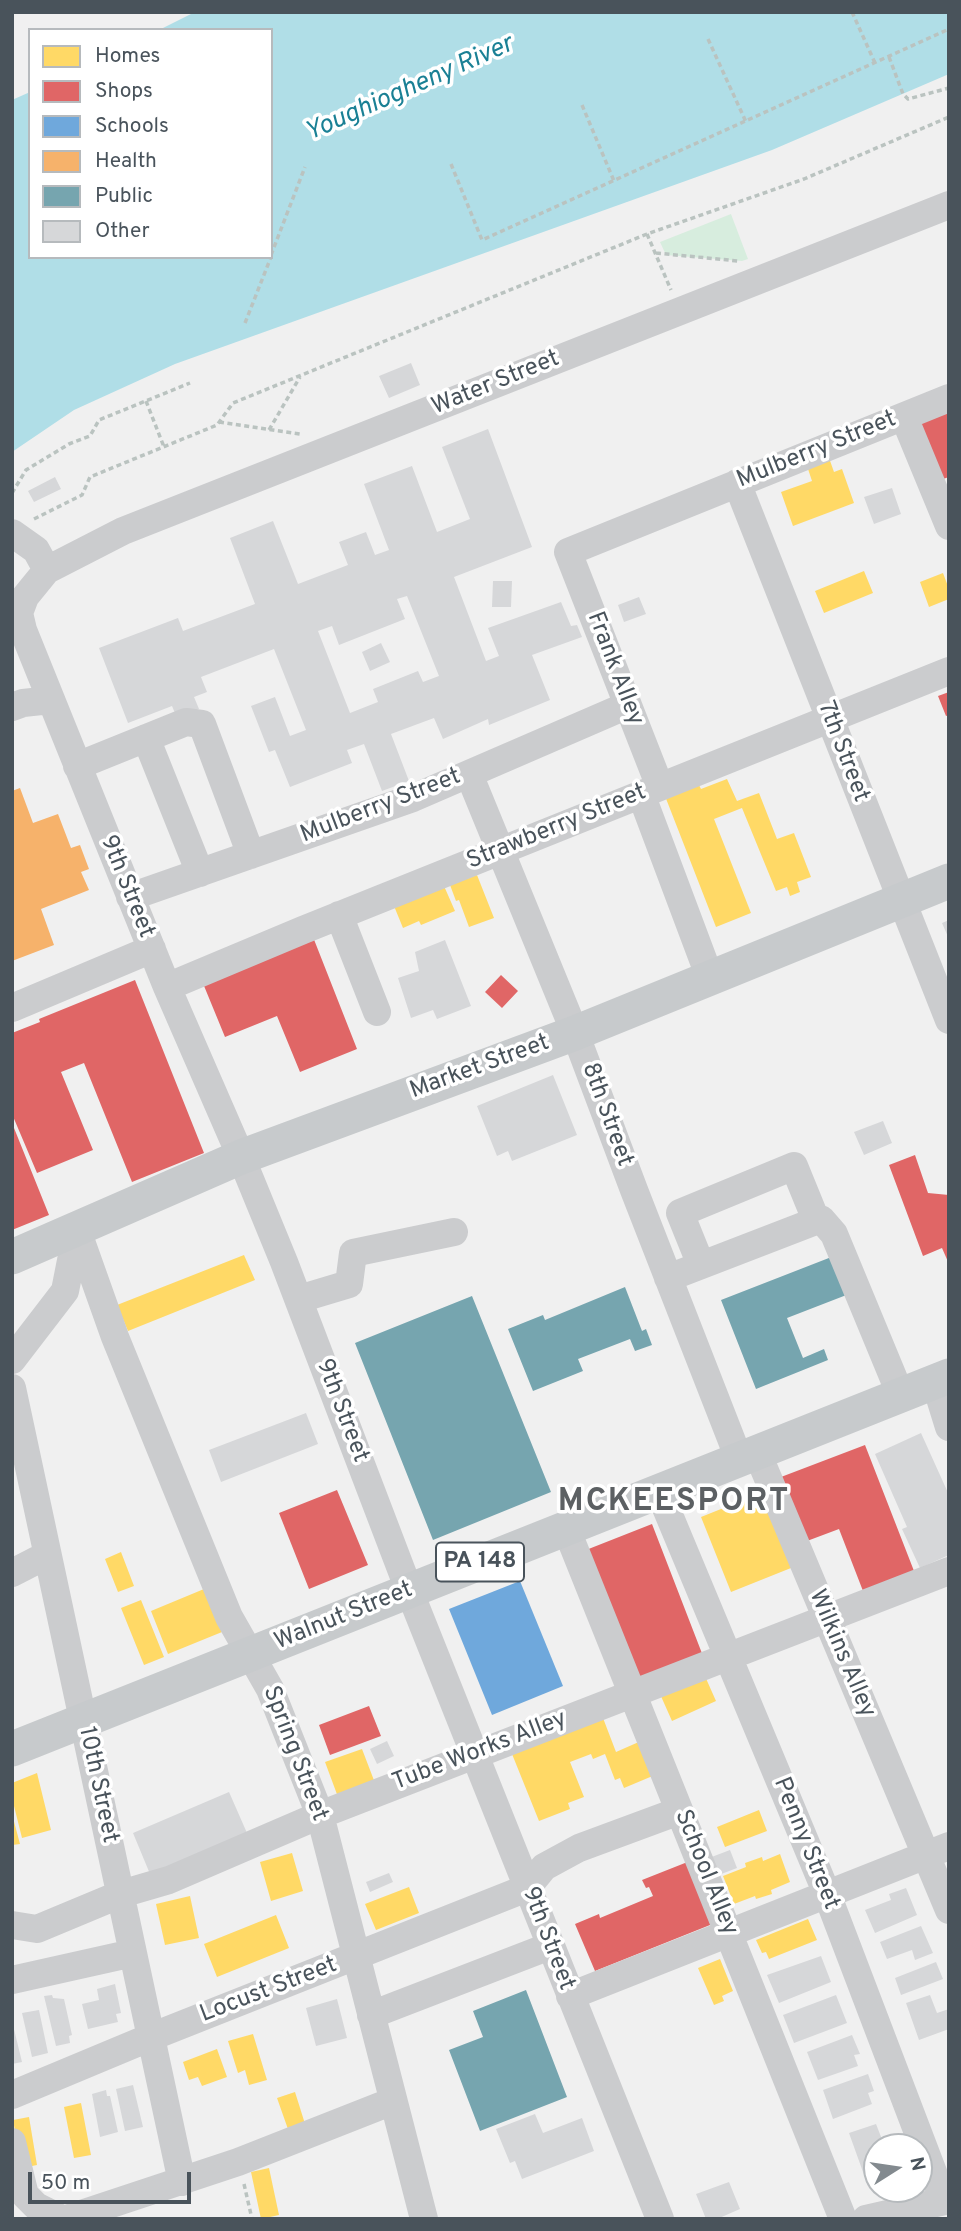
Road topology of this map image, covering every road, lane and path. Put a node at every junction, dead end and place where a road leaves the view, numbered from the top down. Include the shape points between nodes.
1 (852, 12) edge
2 (949, 29) edge
3 (708, 39) dead end
4 (889, 57) junction
5 (875, 63) junction
6 (949, 88) edge
7 (582, 105) dead end
8 (949, 117) edge
9 (746, 122) junction
10 (451, 164) dead end
11 (305, 167) dead end
12 (614, 181) junction
13 (949, 205) edge
14 (647, 234) junction
15 (273, 251) edge
16 (656, 253) junction
17 (270, 259) edge
18 (750, 262) dead end
19 (676, 300) dead end
20 (245, 324) dead end
21 (300, 376) junction
22 (190, 383) dead end
23 (949, 398) edge
24 (146, 401) junction
25 (904, 417) junction
26 (219, 422) junction
27 (269, 430) junction
28 (304, 435) dead end
29 (164, 447) junction
30 (737, 483) junction
31 (12, 493) edge
32 (949, 526) edge
33 (16, 535) edge
34 (568, 552) joint
35 (47, 570) junction
36 (17, 617) edge
37 (949, 671) edge
38 (51, 700) junction
39 (628, 705) junction
40 (12, 707) edge
41 (829, 719) junction
42 (146, 738) junction
43 (77, 766) junction
44 (469, 774) junction
45 (651, 790) junction
46 (499, 852) junction
47 (251, 855) junction
48 (200, 873) junction
49 (949, 881) edge
50 (130, 897) junction
51 (900, 900) junction
52 (339, 915) junction
53 (152, 949) junction
54 (710, 978) junction
55 (167, 987) junction
56 (12, 1007) edge
57 (377, 1012) dead end
58 (949, 1020) edge
59 (575, 1033) junction
60 (241, 1157) junction
61 (825, 1227) junction
62 (77, 1230) junction
63 (454, 1232) dead end
64 (12, 1257) edge
65 (701, 1265) junction
66 (668, 1278) junction
67 (299, 1299) junction
68 (12, 1360) edge
69 (942, 1379) edge
70 (12, 1388) edge
71 (901, 1396) junction
72 (949, 1427) edge
73 (748, 1455) junction
74 (659, 1491) junction
75 (566, 1528) junction
76 (47, 1555) junction
77 (949, 1571) edge
78 (12, 1573) edge
79 (409, 1590) junction
80 (826, 1618) junction
81 (251, 1655) junction
82 (728, 1657) junction
83 (632, 1693) junction
84 (83, 1720) junction
85 (12, 1749) edge
86 (476, 1754) junction
87 (679, 1811) junction
88 (320, 1815) junction
89 (937, 1851) edge
90 (527, 1888) junction
91 (121, 1894) junction
92 (827, 1894) junction
93 (949, 1910) edge
94 (12, 1925) edge
95 (729, 1933) junction
96 (550, 1946) junction
97 (133, 1953) junction
98 (356, 1957) junction
99 (12, 1980) edge
100 (570, 1996) junction
101 (371, 2015) junction
102 (151, 2037) junction
103 (12, 2095) edge
104 (393, 2101) junction
105 (12, 2142) edge
106 (238, 2162) junction
107 (182, 2182) junction
108 (946, 2201) edge
109 (64, 2219) edge
110 (252, 2219) edge
111 (424, 2219) edge
112 (660, 2219) edge
113 (843, 2219) edge
114 (866, 2219) edge

1 - 5 path
2 - 4 path
3 - 9 path
4 - 5 path
4 - 6 path via 908,99
5 - 9 path
7 - 12 path
8 - 14 path via 804,179
9 - 12 path
10 - 12 path via 482,240
11 - 15 path
13 - 35 street, Water Street via 136,526
14 - 16 path
14 - 21 path
16 - 18 path
16 - 19 path
17 - 20 path
21 - 26 path via 233,403
21 - 27 path
22 - 24 path
23 - 25 street, Mulberry Street
24 - 29 path
24 - 31 path via 99,420 90,436 26,470
25 - 30 street, Mulberry Street
25 - 32 street
26 - 27 path
26 - 29 path
27 - 28 path
29 - 33 path via 90,477 82,495 34,519
30 - 34 street, Mulberry Street
30 - 41 street, 7th Street
33 - 35 street via 36,550
34 - 39 street, Frank Alley
35 - 36 street, 9th Street via 25,597
36 - 38 street, 9th Street
37 - 41 street, Strawberry Street
38 - 40 street
38 - 43 street, 9th Street
39 - 44 street, Mulberry Street
39 - 45 street, Frank Alley
41 - 45 street, Strawberry Street
41 - 51 street, 7th Street
42 - 43 street
42 - 47 street via 186,722 202,724
42 - 48 street
43 - 50 street, 9th Street
44 - 46 street, 8th Street
44 - 47 street, Mulberry Street
45 - 46 street, Strawberry Street
45 - 54 street, Frank Alley
46 - 52 street, Strawberry Street
46 - 59 street, 8th Street
47 - 48 street, Mulberry Street
48 - 50 street, Mulberry Street
49 - 51 main road, Market Street
50 - 53 street, 9th Street
51 - 54 main road, Market Street
51 - 58 street, 7th Street
52 - 55 street, Strawberry Street
52 - 57 street
53 - 55 street, 9th Street
53 - 56 street
54 - 59 main road, Market Street
55 - 60 street, 9th Street
59 - 60 main road, Market Street
59 - 66 street, 8th Street
60 - 62 main road, Market Street
60 - 67 street, 9th Street
61 - 65 street
61 - 65 street via 794,1166 680,1213
61 - 71 street
62 - 64 main road, Market Street
62 - 68 street via 65,1291
62 - 81 street, Spring Street via 229,1617
63 - 67 street via 353,1253 349,1284
65 - 66 street
66 - 73 street, 8th Street
67 - 79 street, 9th Street
69 - 71 main road, Walnut Street / PA 148
69 - 72 street
70 - 76 street, 10th Street
71 - 73 main road, Walnut Street / PA 148
73 - 74 main road, Walnut Street / PA 148
73 - 80 street, Wilkins Alley
74 - 75 main road, Walnut Street / PA 148
74 - 82 street, Penny Street
75 - 79 main road, Walnut Street / PA 148
75 - 83 street, School Alley
76 - 78 street
76 - 84 street, 10th Street
77 - 80 street, Tube Works Alley
79 - 81 main road, Walnut Street / PA 148
79 - 86 street, 9th Street
80 - 82 street, Tube Works Alley
80 - 89 street, Wilkins Alley
81 - 84 main road, Walnut Street / PA 148
81 - 88 street, Spring Street via 271,1689
82 - 83 street, Tube Works Alley
82 - 92 street, Penny Street
83 - 86 street, Tube Works Alley
83 - 87 street, School Alley
84 - 85 main road, Walnut Street / PA 148
84 - 91 street, 10th Street
86 - 88 street, Tube Works Alley
86 - 90 street, 9th Street
87 - 90 street via 579,1848 544,1867
87 - 95 street, School Alley
88 - 91 street, Tube Works Alley via 169,1880
88 - 98 street, Spring Street
89 - 92 street
89 - 93 street, Wilkins Alley
90 - 96 street, 9th Street
90 - 98 street, Locust Street
91 - 94 street, Tube Works Alley via 37,1929
91 - 97 street, 10th Street
92 - 95 street
92 - 108 street, Penny Street
95 - 100 street
95 - 113 street, School Alley
96 - 100 street, 9th Street
96 - 101 street
97 - 99 street
97 - 102 street, 10th Street
98 - 101 street, Spring Street
98 - 102 street, Locust Street
100 - 112 street, 9th Street
101 - 104 street, Spring Street
102 - 103 street, Locust Street
102 - 107 street, 10th Street
104 - 106 street
104 - 111 street, Spring Street
105 - 109 street via 25,2195 36,2207
106 - 107 street
106 - 110 path
107 - 109 street
108 - 114 street

